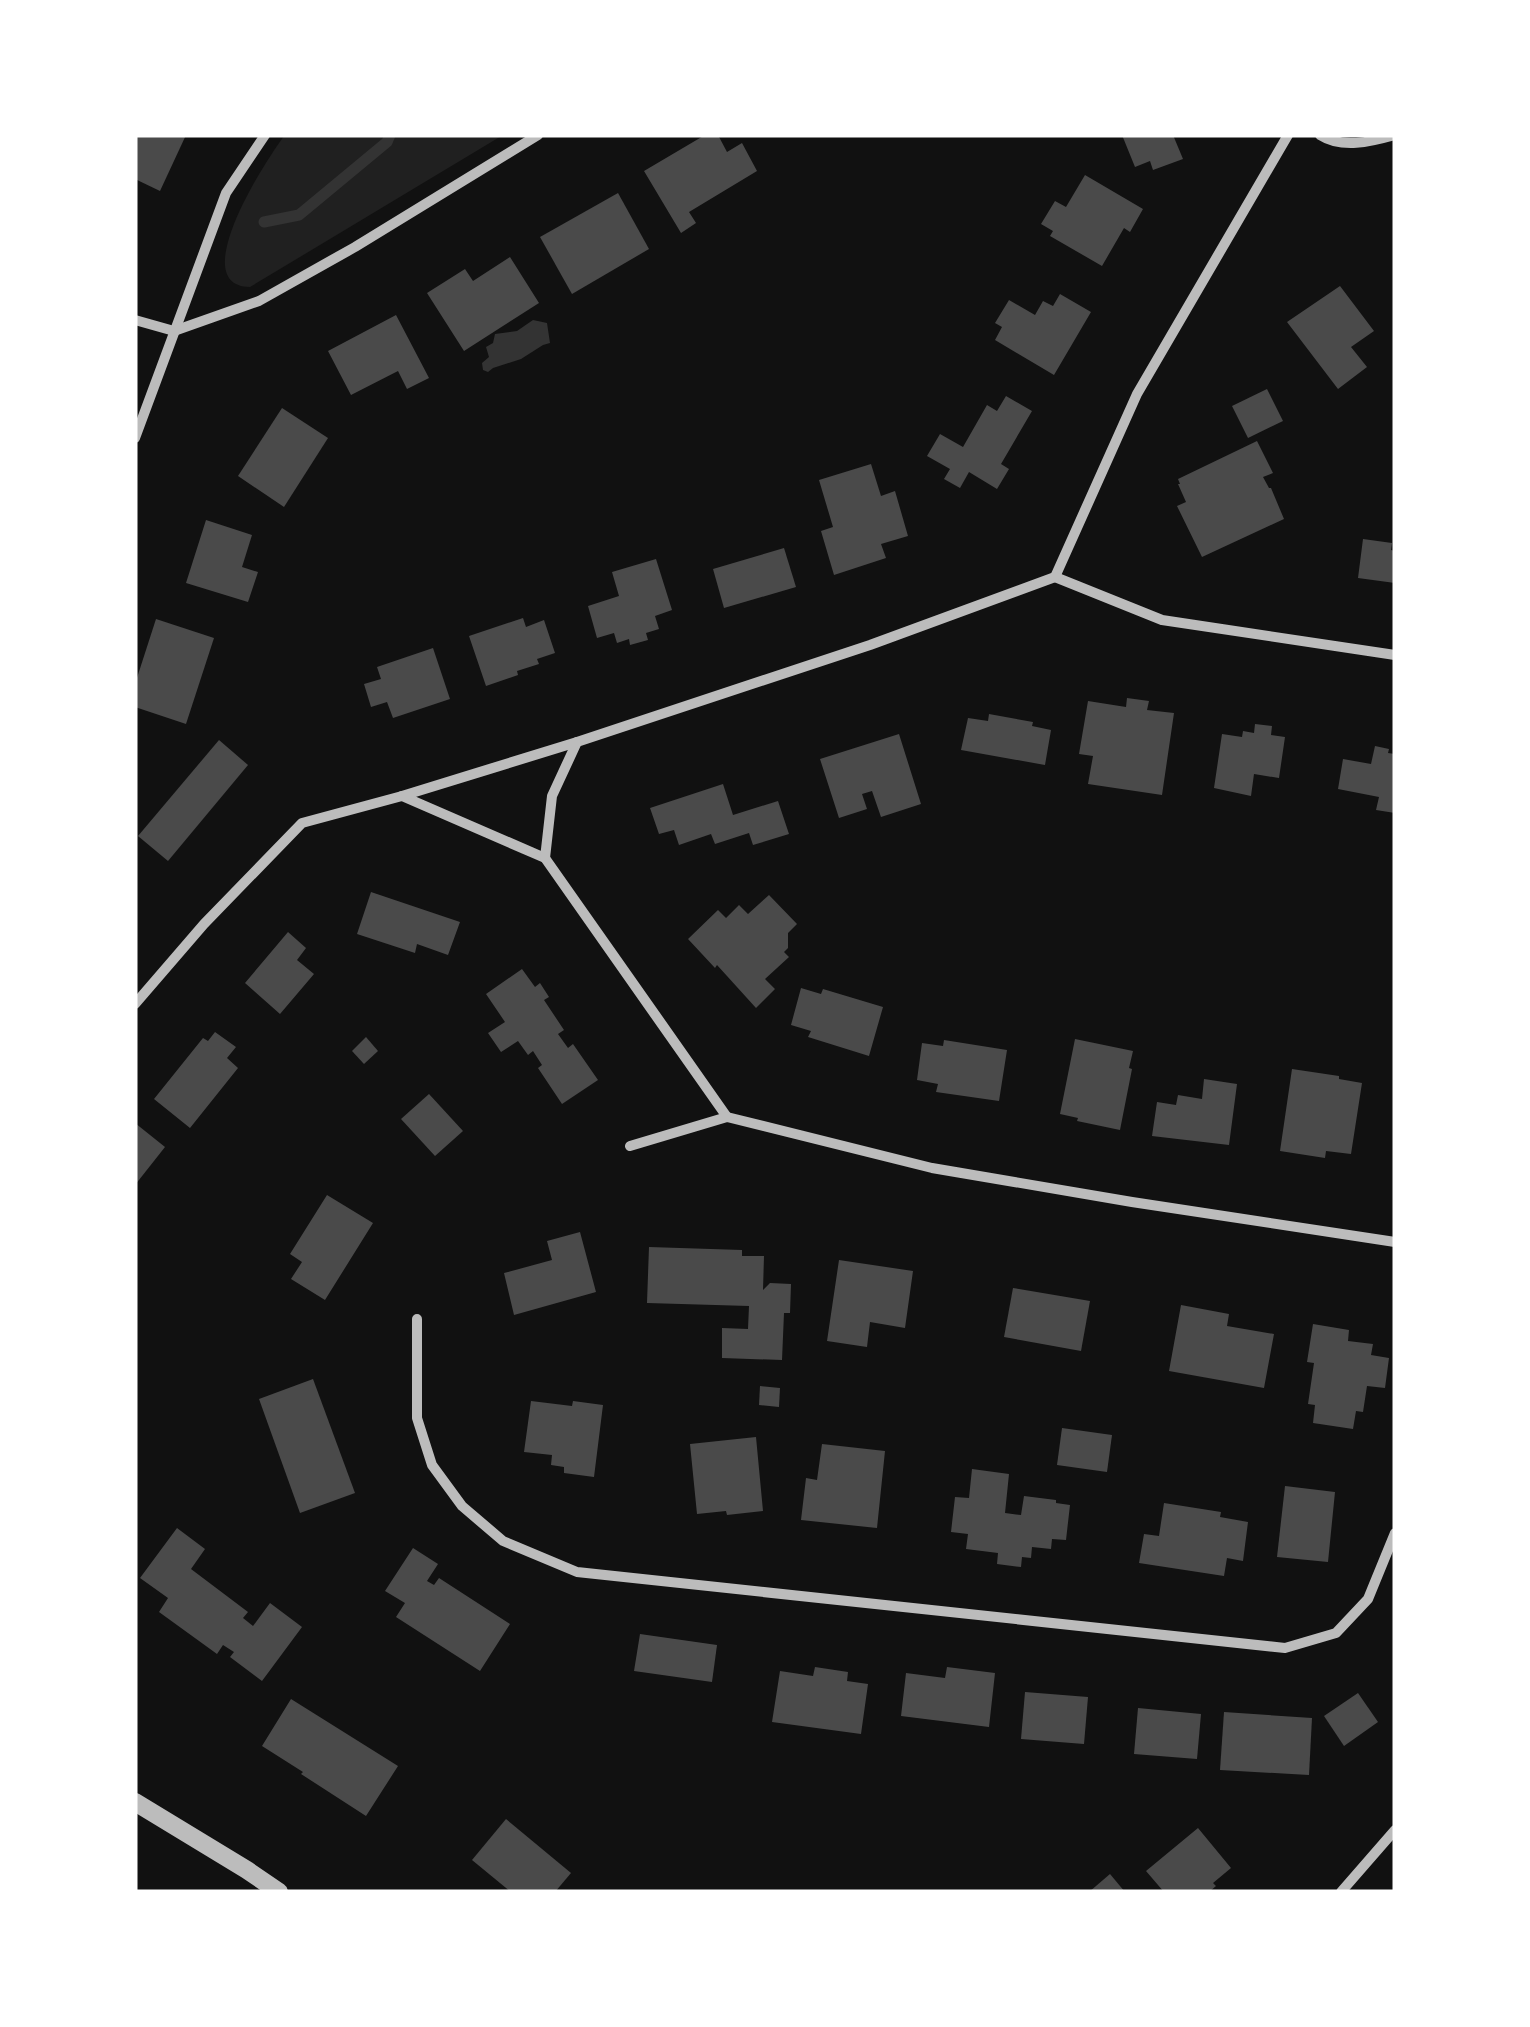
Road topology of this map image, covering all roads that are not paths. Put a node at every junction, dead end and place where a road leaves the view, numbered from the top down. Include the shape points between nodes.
1 (265, 135) edge
2 (538, 135) edge
3 (1288, 135) edge
4 (1320, 135) edge
5 (1394, 135) edge
6 (135, 320) edge
7 (174, 331) junction
8 (135, 438) edge
9 (1056, 577) junction
10 (1395, 654) edge
11 (577, 742) junction
12 (402, 796) junction
13 (544, 858) junction
14 (135, 1004) edge
15 (727, 1117) junction
16 (630, 1146) dead end
17 (1395, 1242) edge
18 (416, 1319) dead end
19 (1395, 1533) edge
20 (135, 1802) edge
21 (1395, 1830) edge
22 (279, 1892) edge
23 (1341, 1892) edge

1 - 7 street via 226,192
2 - 7 street via 259,301
3 - 9 street via 1137,394
4 - 5 street via 1363,143
6 - 7 street
7 - 8 street
9 - 10 street via 1162,620
9 - 11 street
11 - 12 street
11 - 13 street via 552,796
12 - 13 street
12 - 14 street via 302,823
13 - 15 street
15 - 16 street
15 - 17 street via 932,1168
18 - 19 street via 417,1418 432,1465 462,1506 503,1541 577,1572 1285,1648 1336,1633 1368,1599
20 - 22 street
21 - 23 street

